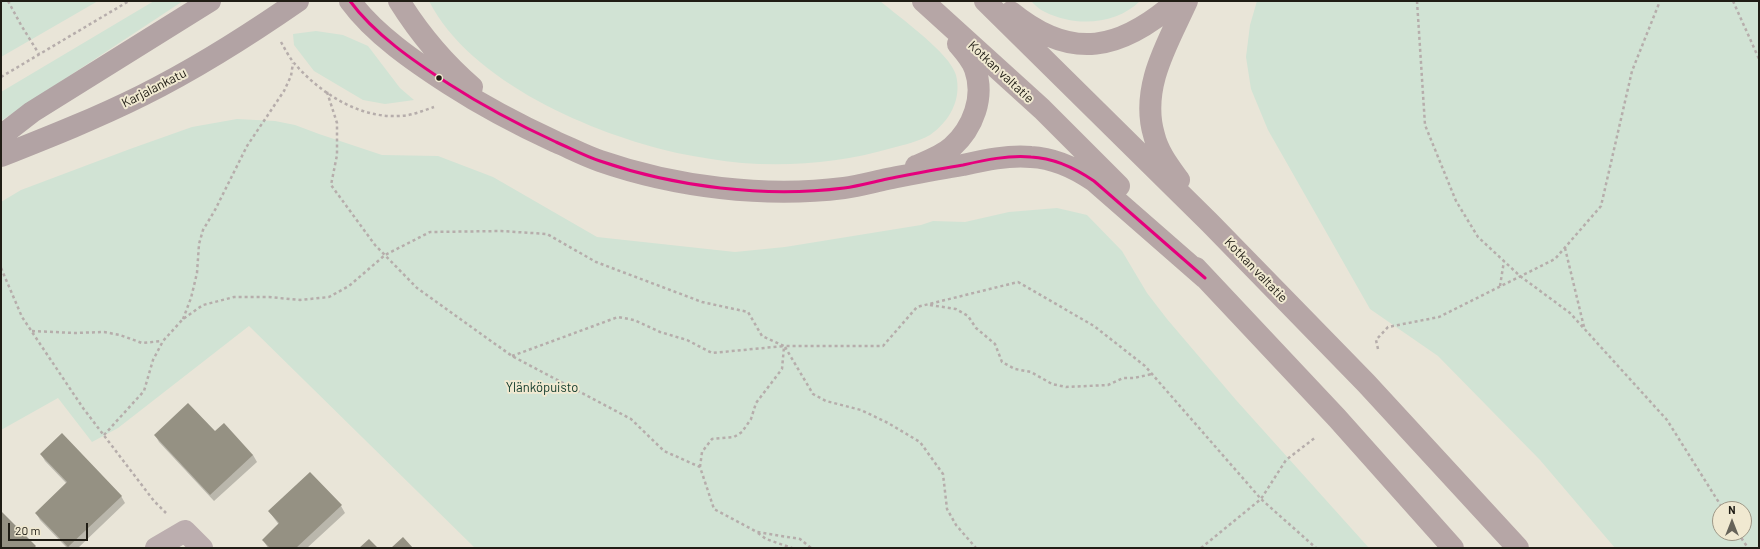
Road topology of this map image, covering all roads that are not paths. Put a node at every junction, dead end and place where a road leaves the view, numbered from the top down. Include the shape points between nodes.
1 (210, 1) edge
2 (298, 1) edge
3 (350, 1) edge
4 (399, 1) edge
5 (985, 1) edge
6 (997, 1) edge
7 (1177, 1) edge
8 (1187, 1) edge
9 (925, 3) edge
10 (538, 134) junction
11 (1, 136) edge
12 (1, 156) edge
13 (888, 179) junction
14 (1210, 223) junction
15 (1206, 278) junction
16 (156, 548) edge
17 (202, 548) edge
18 (1454, 548) edge
19 (1518, 548) edge

1 - 11 main road via 32,112
2 - 12 main road, Karjalankatu via 212,57 143,95
3 - 10 highway via 377,30 432,73 472,99
4 - 10 highway via 438,54 460,76 486,98
5 - 14 highway, Kotkan valtatie
6 - 7 highway via 1042,34 1062,42 1086,45 1107,42 1132,33 1156,19
8 - 14 highway via 1154,78 1150,97 1150,117 1154,136 1165,160
9 - 13 highway via 975,69 979,87 978,104 972,122 951,148 934,159
9 - 15 highway, Kotkan valtatie via 1042,109
10 - 13 highway via 598,160 642,174 715,186 808,190 844,188
13 - 15 highway via 1003,157 1032,157 1054,161 1076,169 1094,181
14 - 19 highway, Kotkan valtatie via 1366,383
15 - 18 highway, Kotkan valtatie
16 - 17 street via 185,531

